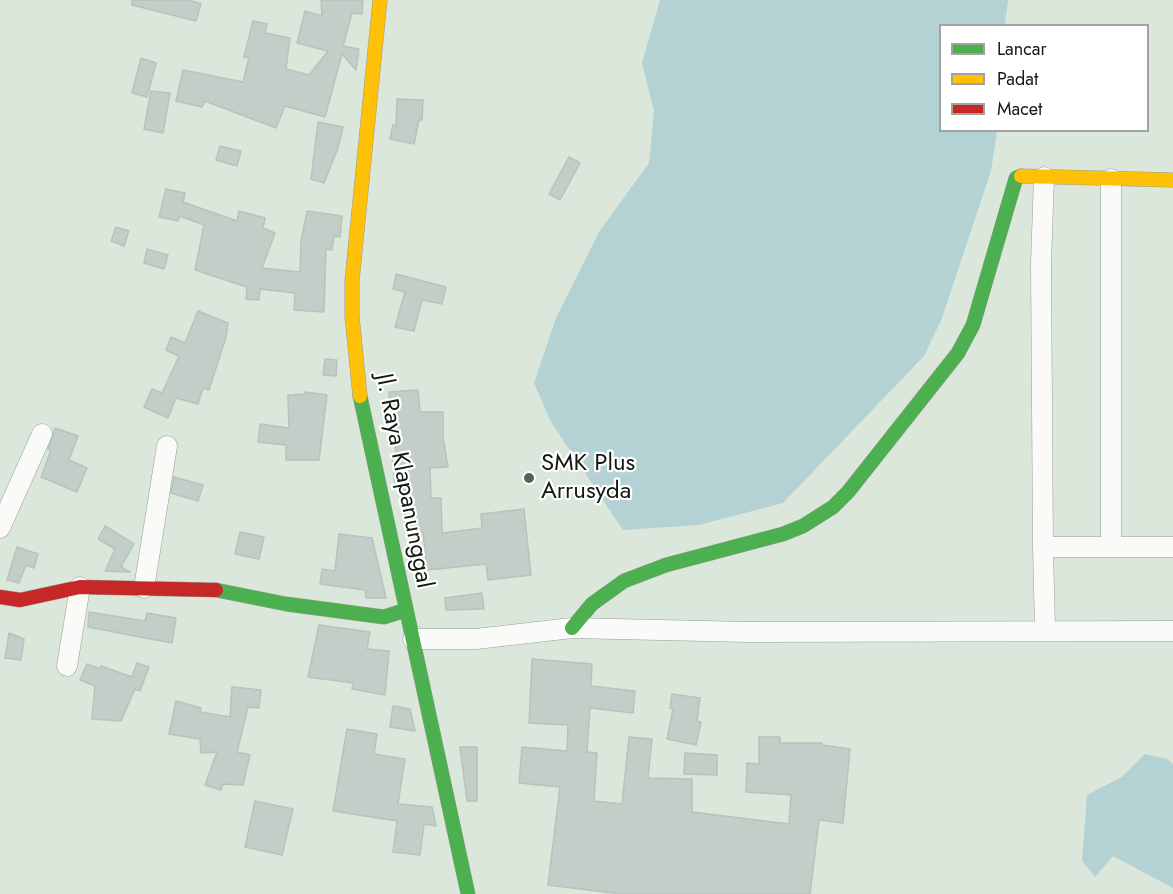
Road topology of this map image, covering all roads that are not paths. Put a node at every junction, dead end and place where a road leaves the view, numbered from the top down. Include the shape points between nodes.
1 (380, 0) edge
2 (1044, 177) junction
3 (1111, 179) junction
4 (1173, 180) edge
5 (42, 434) dead end
6 (167, 446) dead end
7 (0, 528) edge
8 (1112, 546) junction
9 (1043, 547) junction
10 (1173, 547) edge
11 (80, 587) junction
12 (144, 588) junction
13 (0, 597) edge
14 (406, 610) junction
15 (572, 628) junction
16 (1046, 630) junction
17 (1173, 631) edge
18 (413, 639) junction
19 (67, 666) dead end
20 (468, 894) edge

1 - 14 street, Jl. Raya Klapanunggal via 355,234 352,316 362,414
2 - 3 street
2 - 9 street
2 - 15 street via 1023,175 1014,182 984,293 958,352 929,393 833,507 783,534 666,564 624,581 592,604
3 - 4 street
3 - 8 street
5 - 7 street
6 - 12 street
8 - 9 street
8 - 10 street
9 - 16 street
11 - 12 street
11 - 13 street via 20,600
11 - 19 street
12 - 14 street via 220,590 286,604 384,617
14 - 18 street, Jl. Raya Klapanunggal
15 - 16 street via 748,632
15 - 18 street via 476,639
16 - 17 street
18 - 20 street, Jl. Raya Klapanunggal

